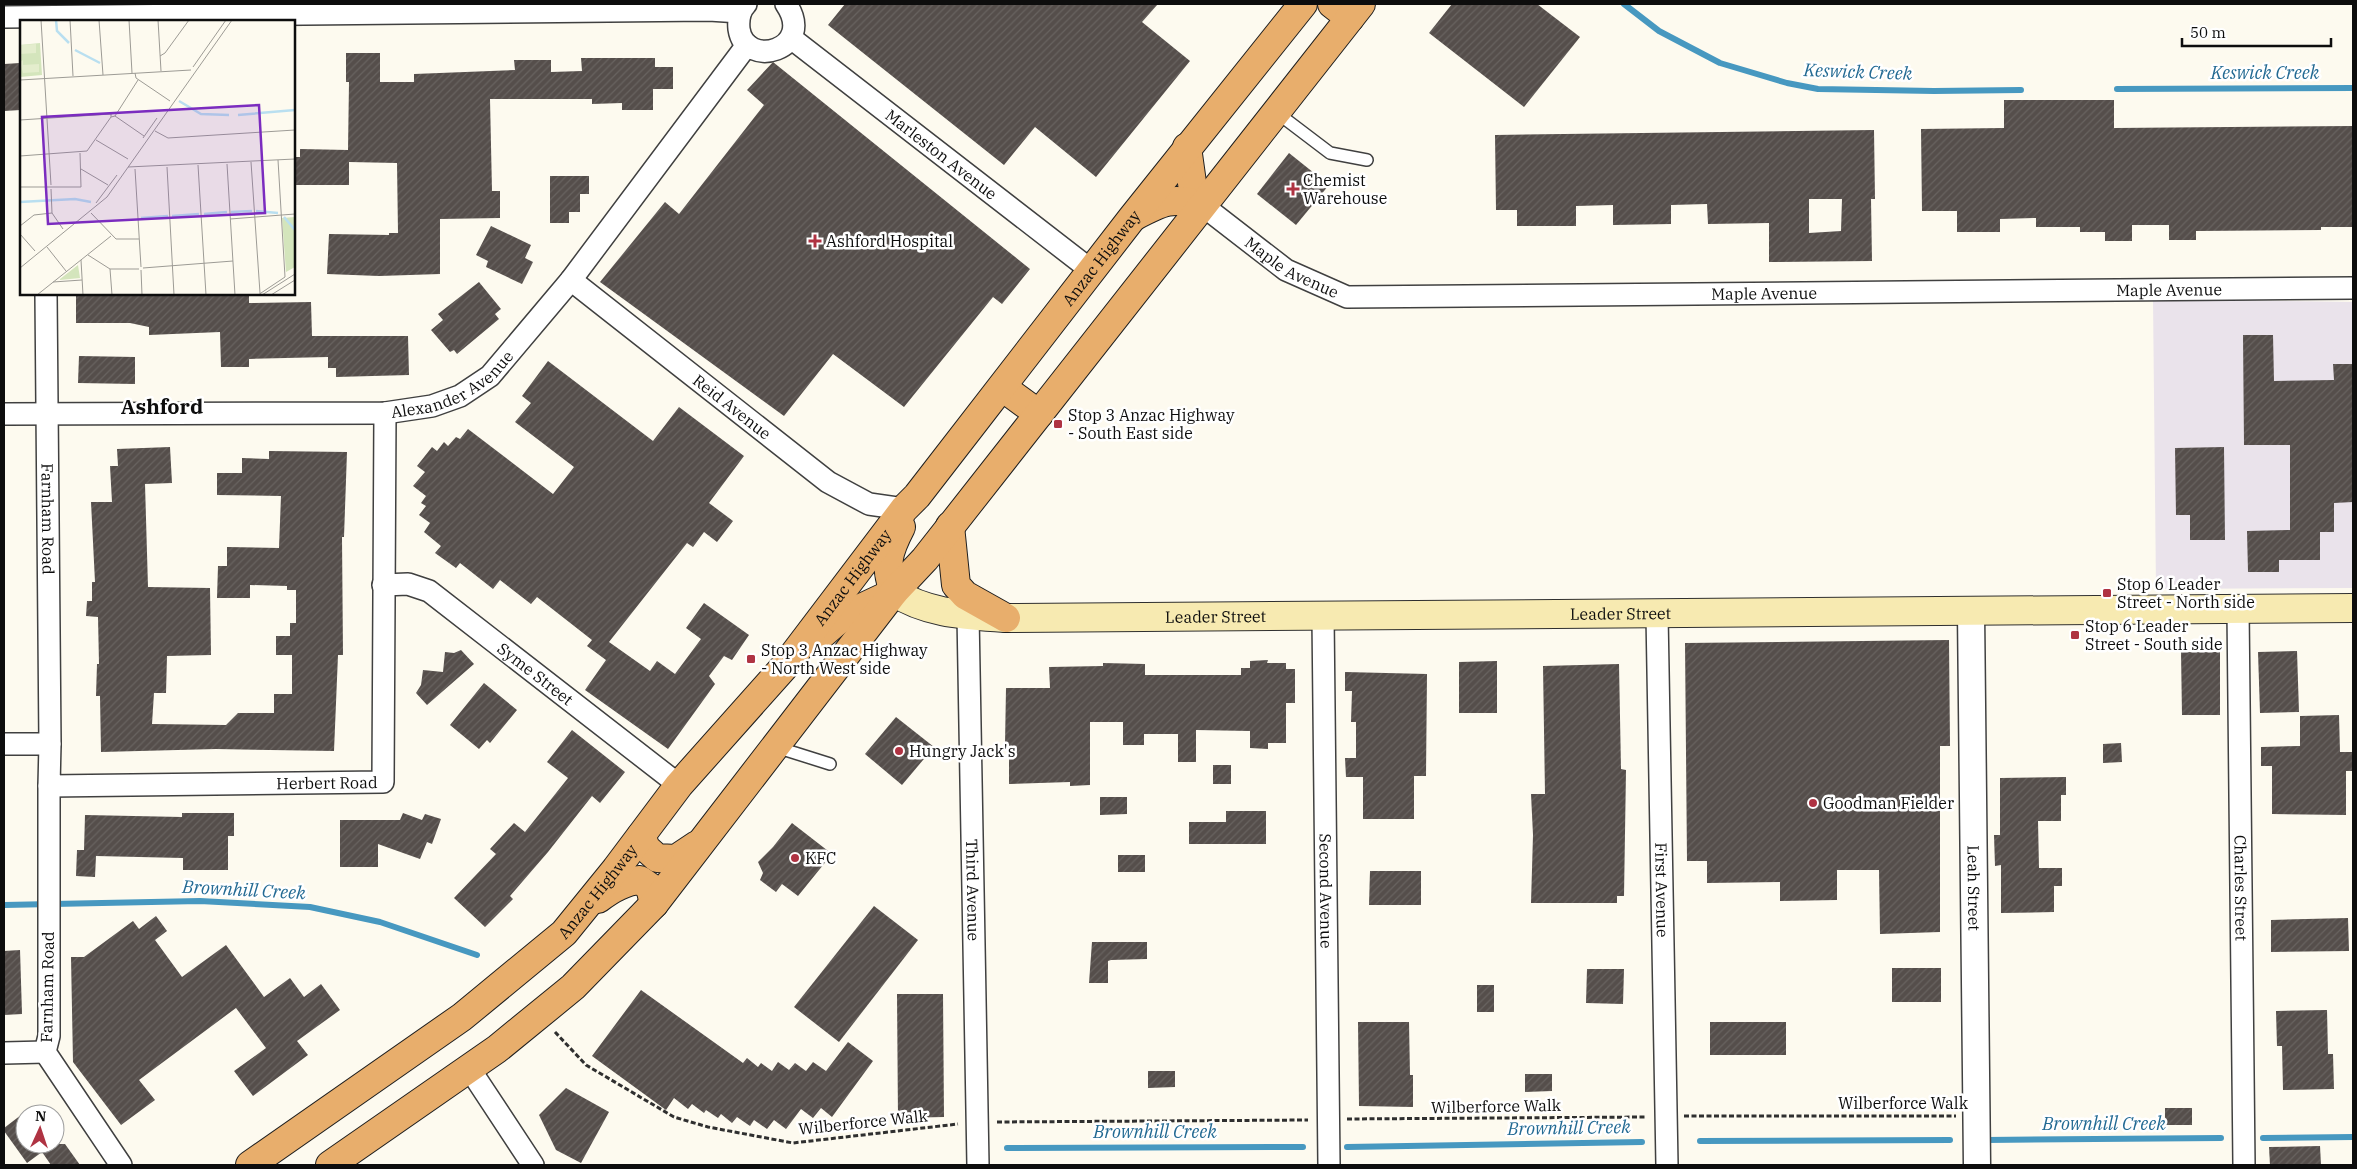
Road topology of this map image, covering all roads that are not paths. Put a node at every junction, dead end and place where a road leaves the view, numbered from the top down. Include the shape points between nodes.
1 (786, 4) edge
2 (1303, 4) edge
3 (743, 8) edge
4 (1347, 9) edge
5 (44, 14) edge
6 (4, 17) edge
7 (791, 38) junction
8 (748, 45) junction
9 (1276, 112) junction
10 (1187, 148) junction
11 (1367, 160) dead end
12 (1202, 205) junction
13 (1132, 218) junction
14 (1092, 271) junction
15 (571, 280) junction
16 (2353, 288) edge
17 (46, 295) edge
18 (1002, 387) junction
19 (48, 413) junction
20 (385, 413) junction
21 (4, 414) edge
22 (1039, 414) junction
23 (911, 503) junction
24 (950, 526) junction
25 (383, 585) junction
26 (894, 592) junction
27 (2353, 608) edge
28 (2238, 609) junction
29 (1971, 612) junction
30 (968, 615) junction
31 (1658, 615) junction
32 (1323, 616) junction
33 (1006, 618) junction
34 (784, 666) junction
35 (4, 744) edge
36 (50, 744) junction
37 (774, 747) junction
38 (830, 764) dead end
39 (679, 785) junction
40 (49, 786) junction
41 (640, 836) junction
42 (700, 843) junction
43 (654, 904) junction
44 (583, 910) junction
45 (45, 1052) junction
46 (4, 1053) edge
47 (469, 1068) junction
48 (121, 1165) edge
49 (250, 1165) edge
50 (330, 1165) edge
51 (532, 1165) edge
52 (978, 1165) edge
53 (1329, 1165) edge
54 (1667, 1165) edge
55 (1977, 1165) edge
56 (2244, 1165) edge

1 - 7 street via 793,15
2 - 10 highway, Anzac Highway
3 - 5 street
3 - 8 street via 738,21 740,36
4 - 9 highway
5 - 6 street
7 - 8 street via 776,50 759,51
7 - 14 street, Marleston Avenue
8 - 15 street, Alexander Avenue
9 - 11 lane via 1330,153
9 - 12 highway
10 - 12 highway via 1194,190
10 - 13 highway, Anzac Highway
12 - 13 highway via 1172,201 1156,204
12 - 16 street, Maple Avenue via 1286,270 1348,297
12 - 22 highway
13 - 14 highway, Anzac Highway
14 - 18 highway, Anzac Highway
15 - 20 street, Alexander Avenue via 490,376 460,396 432,406
15 - 23 street, Reid Avenue via 828,482 869,504
17 - 19 street, Farnham Road
18 - 22 highway
18 - 23 highway, Anzac Highway
19 - 20 street, Alexander Avenue
19 - 21 street, Alexander Avenue
19 - 36 street, Farnham Road
20 - 25 street, Herbert Road
22 - 24 highway
23 - 26 highway via 889,550 888,576
23 - 34 highway, Anzac Highway
24 - 26 highway
24 - 33 highway via 956,586 965,595
25 - 39 street, Syme Street via 408,584 429,591
25 - 40 street, Herbert Road via 383,782
26 - 30 main road, Leader Street via 912,604
26 - 34 highway via 842,617
26 - 37 highway
27 - 28 main road, Leader Street
28 - 29 main road, Leader Street
28 - 56 street, Charles Street
29 - 31 main road, Leader Street
29 - 55 street, Leah Street
30 - 33 main road, Leader Street
30 - 52 street, Third Avenue
31 - 32 main road, Leader Street
31 - 54 street, First Avenue
32 - 33 main road, Leader Street
32 - 53 street, Second Avenue
34 - 39 highway, Anzac Highway
35 - 36 street
36 - 40 street
37 - 38 lane
37 - 42 highway
39 - 41 highway, Anzac Highway
40 - 45 street, Farnham Road via 49,1036
41 - 42 highway via 652,854 665,860 676,859
41 - 44 highway, Anzac Highway
42 - 43 highway
43 - 44 highway via 650,887 640,880 631,880 607,892
43 - 47 highway via 573,987
44 - 49 highway, Anzac Highway via 564,933 462,1017
45 - 46 street
45 - 48 street, Farnham Road
47 - 50 highway
47 - 51 street

